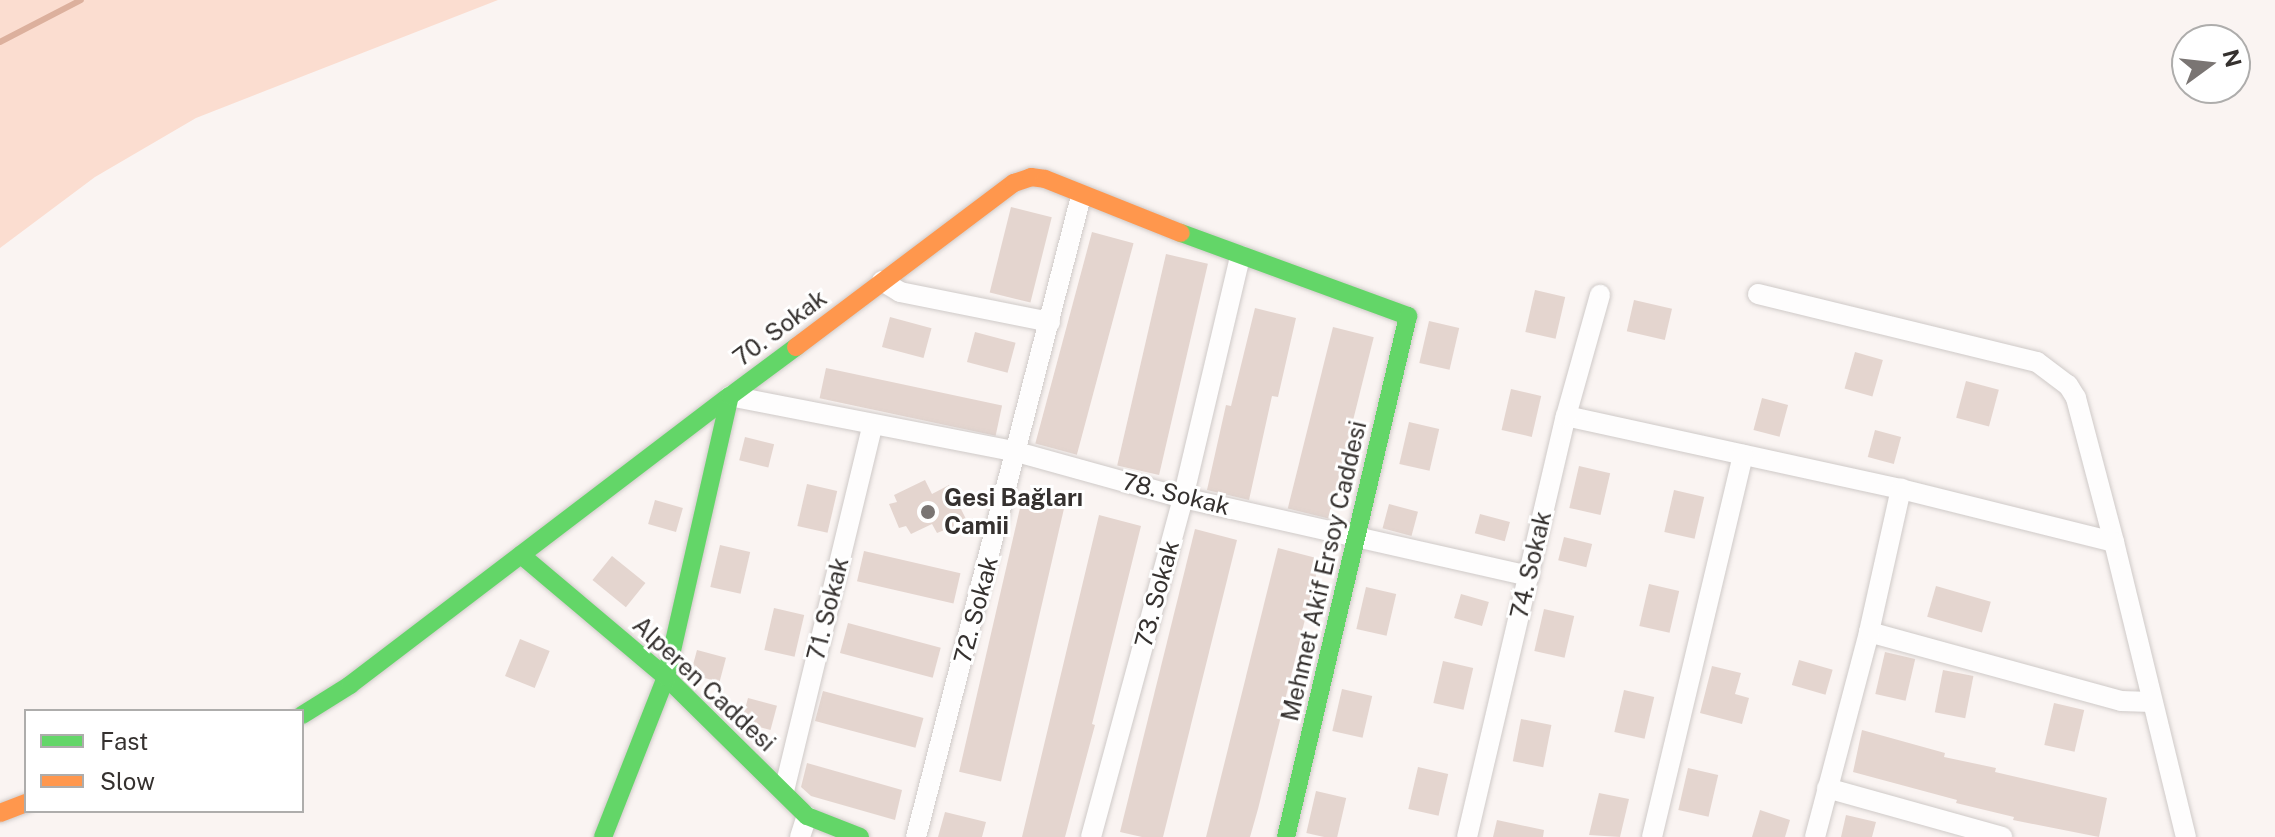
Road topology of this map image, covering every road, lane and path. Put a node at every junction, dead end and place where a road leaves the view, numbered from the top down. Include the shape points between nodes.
1 (1081, 196) junction
2 (1240, 256) junction
3 (882, 281) junction
4 (1758, 294) dead end
5 (1600, 295) dead end
6 (1050, 322) junction
7 (730, 396) junction
8 (1566, 416) junction
9 (872, 427) junction
10 (1017, 452) junction
11 (1743, 455) junction
12 (1901, 489) junction
13 (1183, 498) junction
14 (1358, 537) junction
15 (2114, 542) junction
16 (521, 555) junction
17 (1529, 576) junction
18 (1869, 632) junction
19 (666, 677) junction
20 (2151, 702) junction
21 (304, 714) edge
22 (1827, 788) junction
23 (784, 791) junction
24 (24, 804) edge
25 (0, 813) edge
26 (807, 816) junction
27 (603, 837) edge
28 (800, 837) edge
29 (860, 837) edge
30 (916, 837) edge
31 (1091, 837) edge
32 (1286, 837) edge
33 (1467, 837) edge
34 (1652, 837) edge
35 (1815, 837) edge
36 (2002, 837) edge
37 (2186, 837) edge

1 - 2 street
1 - 3 street, 70. Sokak via 1038,177 1014,183
1 - 6 street, 72. Sokak
2 - 13 street, 73. Sokak
2 - 14 street, Mehmet Akif Ersoy Caddesi via 1408,316
3 - 6 street via 900,292
3 - 7 street, 70. Sokak
4 - 15 street via 2048,367 2076,398
5 - 8 street, 74. Sokak
6 - 10 street, 72. Sokak
7 - 9 street, 78. Sokak
7 - 16 street
7 - 19 street, 70. Sokak
8 - 11 street
8 - 17 street, 74. Sokak
9 - 10 street, 78. Sokak
9 - 23 street, 71. Sokak
10 - 13 street, 78. Sokak
10 - 30 street, 72. Sokak
11 - 12 street
11 - 34 street
12 - 15 street
12 - 18 street
13 - 14 street, 78. Sokak
13 - 31 street, 73. Sokak
14 - 17 street, 78. Sokak
14 - 32 street, Mehmet Akif Ersoy Caddesi
15 - 20 street
16 - 19 street, Alperen Caddesi
16 - 21 street
17 - 33 street, 74. Sokak
18 - 20 street via 2121,701
18 - 22 street
19 - 23 street, Alperen Caddesi
19 - 27 street, 70. Sokak
20 - 37 street
22 - 35 street
22 - 36 street
23 - 26 street, Alperen Caddesi
24 - 25 street
26 - 28 street
26 - 29 street, Alperen Caddesi

